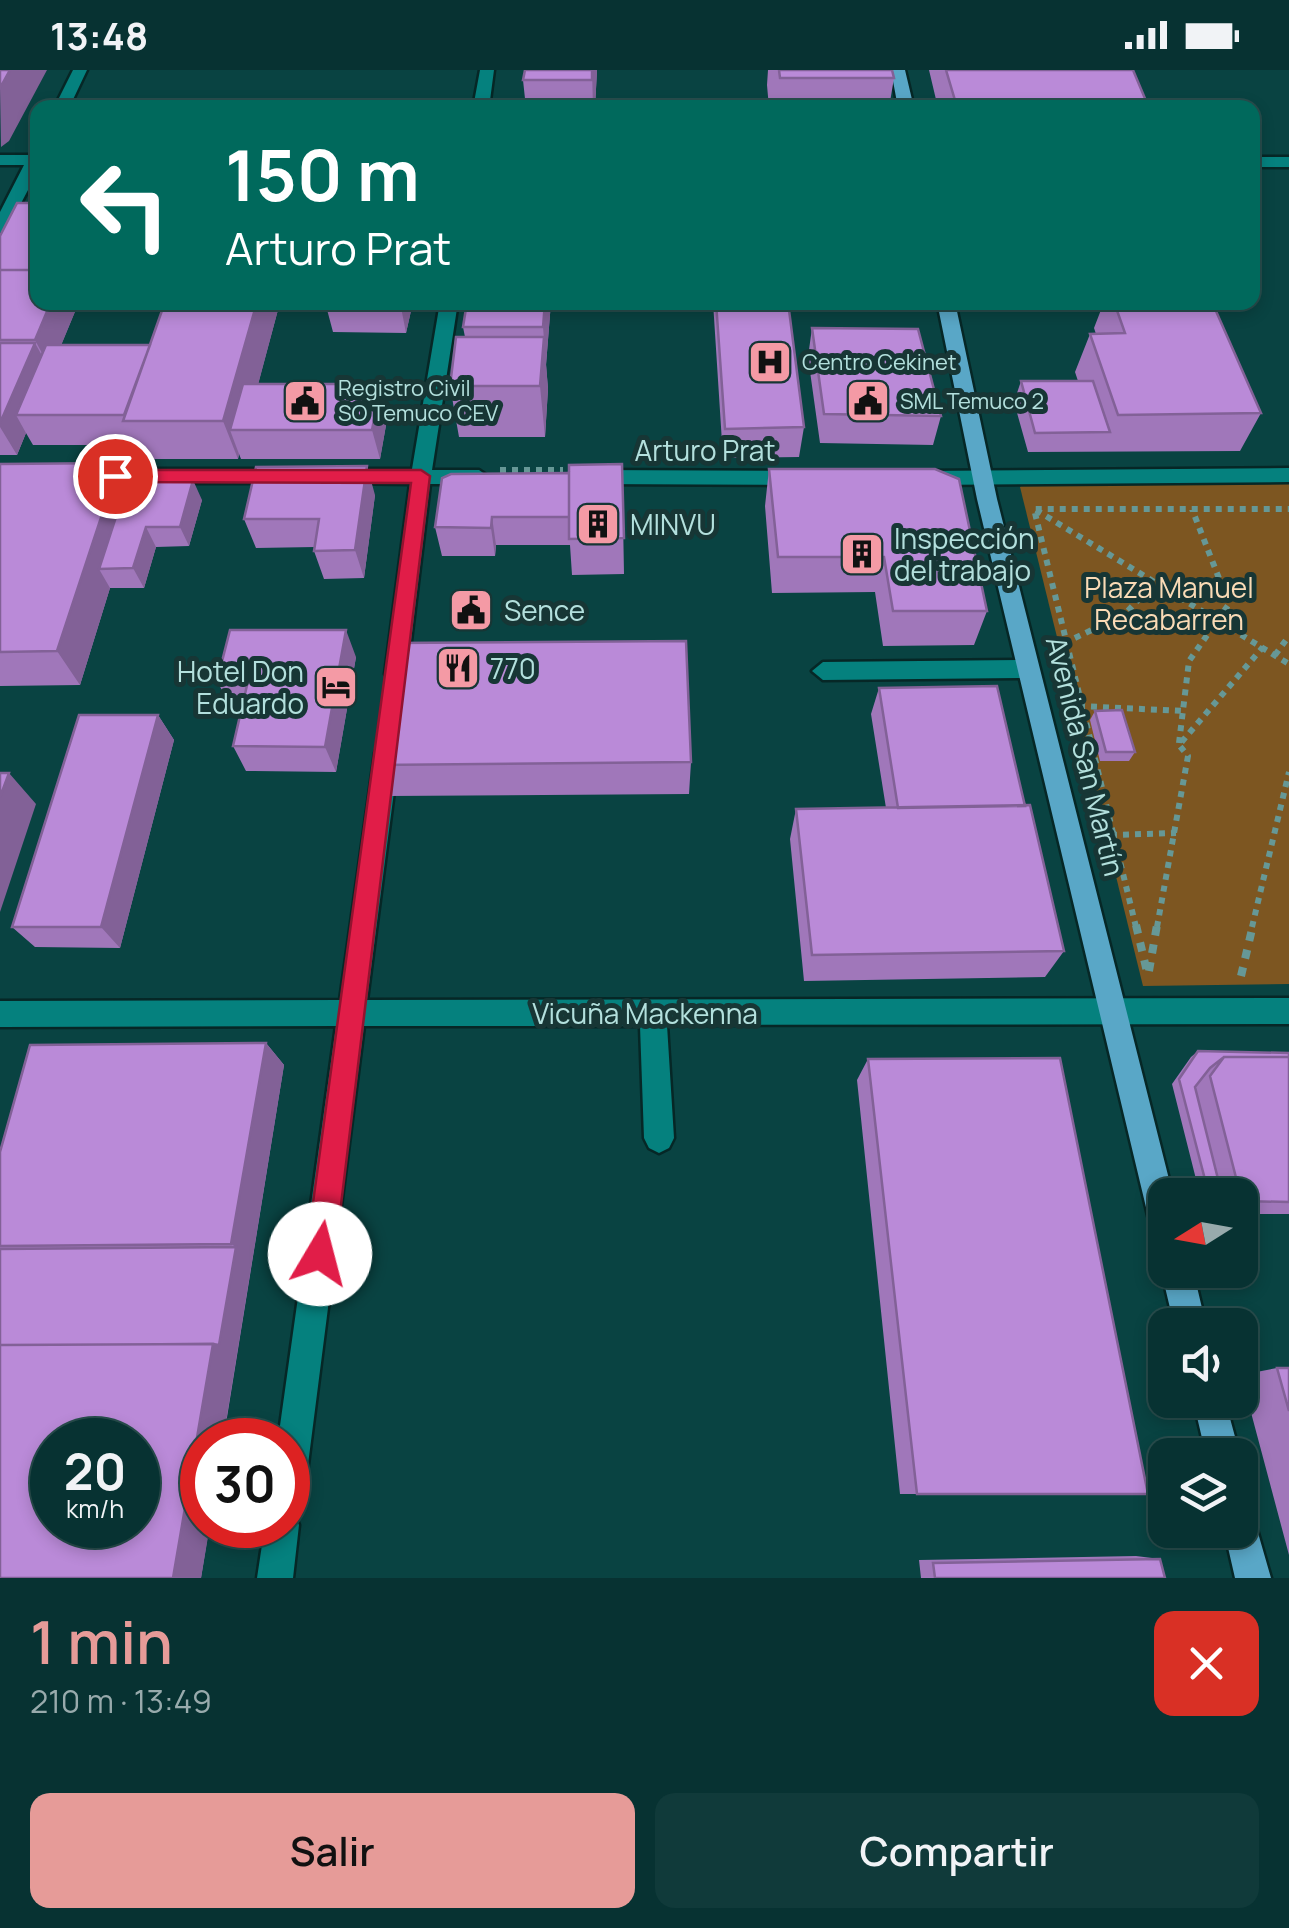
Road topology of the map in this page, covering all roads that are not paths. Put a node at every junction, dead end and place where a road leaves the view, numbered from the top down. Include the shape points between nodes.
1 (80, 70) edge
2 (487, 70) edge
3 (898, 70) edge
4 (65, 100) edge
5 (481, 100) edge
6 (904, 100) edge
7 (30, 158) edge
8 (0, 160) edge
9 (1260, 162) edge
10 (1289, 162) edge
11 (30, 168) edge
12 (5, 203) edge
13 (0, 228) edge
14 (448, 310) edge
15 (948, 310) edge
16 (76, 476) edge
17 (421, 476) junction
18 (1289, 476) edge
19 (500, 477) edge
20 (559, 477) edge
21 (817, 478) edge
22 (896, 478) edge
23 (982, 478) junction
24 (1028, 669) junction
25 (823, 671) dead end
26 (394, 695) edge
27 (389, 734) edge
28 (1289, 1011) edge
29 (1112, 1012) junction
30 (653, 1013) junction
31 (0, 1014) edge
32 (354, 1014) junction
33 (659, 1138) dead end
34 (1154, 1178) edge
35 (298, 1418) edge
36 (279, 1548) edge
37 (1246, 1548) edge
38 (275, 1578) edge
39 (1254, 1578) edge

1 - 4 street
2 - 5 street
3 - 6 main road
7 - 8 street
9 - 10 street
11 - 12 street
12 - 13 street
14 - 17 street
15 - 23 main road, Avenida San Martín
16 - 17 street
17 - 19 street
17 - 26 street
18 - 23 street
20 - 21 street, Arturo Prat
22 - 23 street
23 - 24 main road, Avenida San Martín
24 - 25 street
24 - 29 main road, Avenida San Martín
27 - 32 street
28 - 29 street, Vicuña Mackenna
29 - 30 street, Vicuña Mackenna
29 - 34 main road, Avenida San Martín
30 - 32 street, Vicuña Mackenna
30 - 33 street
31 - 32 street, Vicuña Mackenna
32 - 35 street
36 - 38 street
37 - 39 main road

